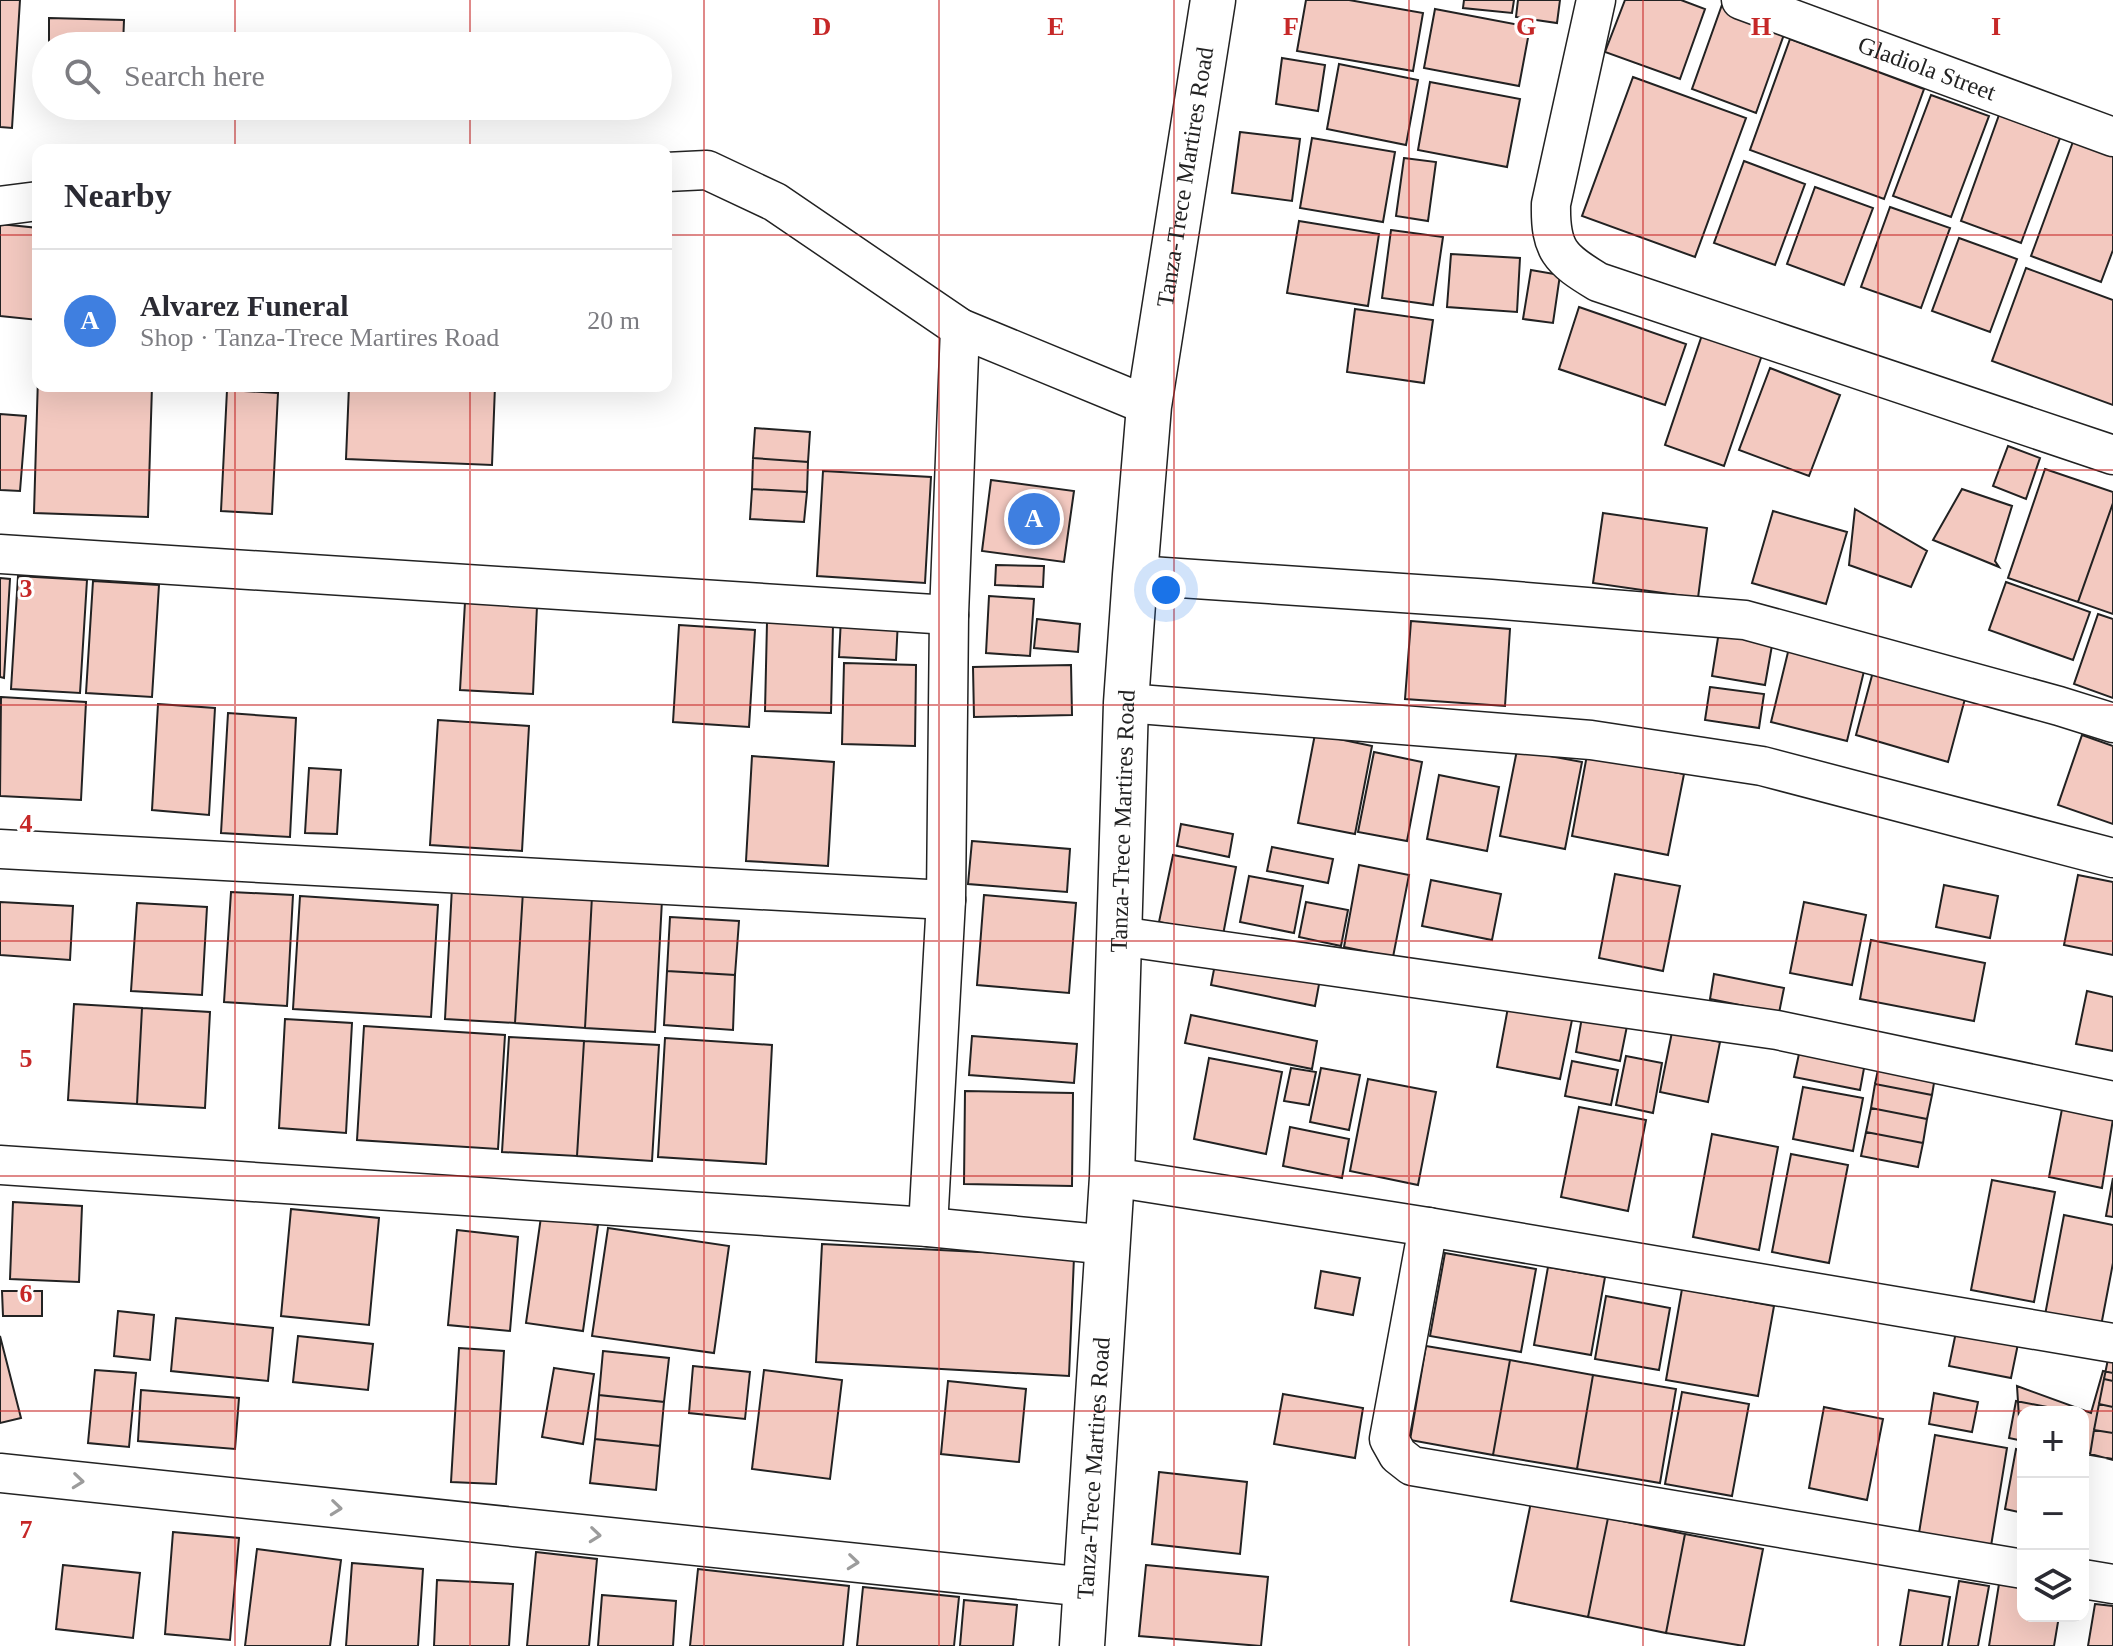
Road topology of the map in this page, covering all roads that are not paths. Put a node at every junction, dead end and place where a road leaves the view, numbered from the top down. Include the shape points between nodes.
1 (1213, 0) edge
2 (1596, 0) edge
3 (1741, 0) edge
4 (2113, 137) edge
5 (672, 172) edge
6 (32, 202) edge
7 (0, 206) edge
8 (960, 328) junction
9 (1149, 406) junction
10 (2113, 455) edge
11 (0, 554) edge
12 (1135, 575) junction
13 (949, 615) junction
14 (1126, 703) junction
15 (2113, 723) edge
16 (0, 849) edge
17 (2113, 858) edge
18 (946, 900) junction
19 (1119, 936) junction
20 (2113, 1101) edge
21 (0, 1165) edge
22 (1112, 1177) junction
23 (928, 1227) junction
24 (1428, 1227) junction
25 (1109, 1245) junction
26 (2113, 1343) edge
27 (0, 1473) edge
28 (2017, 1568) edge
29 (2089, 1580) edge
30 (2113, 1584) edge
31 (1087, 1587) junction
32 (1082, 1646) edge

1 - 9 main road, Tanza-Trece Martires Road
2 - 10 street via 1551,204 1556,247 1569,264 1598,282
3 - 4 street, Gladiola Street
5 - 8 street via 707,170 775,202
6 - 7 street
8 - 9 street
8 - 13 street
9 - 12 main road, Tanza-Trece Martires Road
11 - 13 street
12 - 14 main road, Tanza-Trece Martires Road
12 - 15 street via 1745,620
13 - 18 street
14 - 17 street via 1591,740 1762,766
14 - 19 main road, Tanza-Trece Martires Road
16 - 18 street
18 - 23 street
19 - 20 street via 1777,1030
19 - 22 main road, Tanza-Trece Martires Road
21 - 23 street
22 - 24 street
22 - 25 main road, Tanza-Trece Martires Road
23 - 25 street
24 - 26 street
24 - 28 street via 1389,1439 1412,1466
25 - 31 main road, Tanza-Trece Martires Road
27 -> 31 street
29 - 30 street
31 - 32 main road, Tanza-Trece Martires Road

